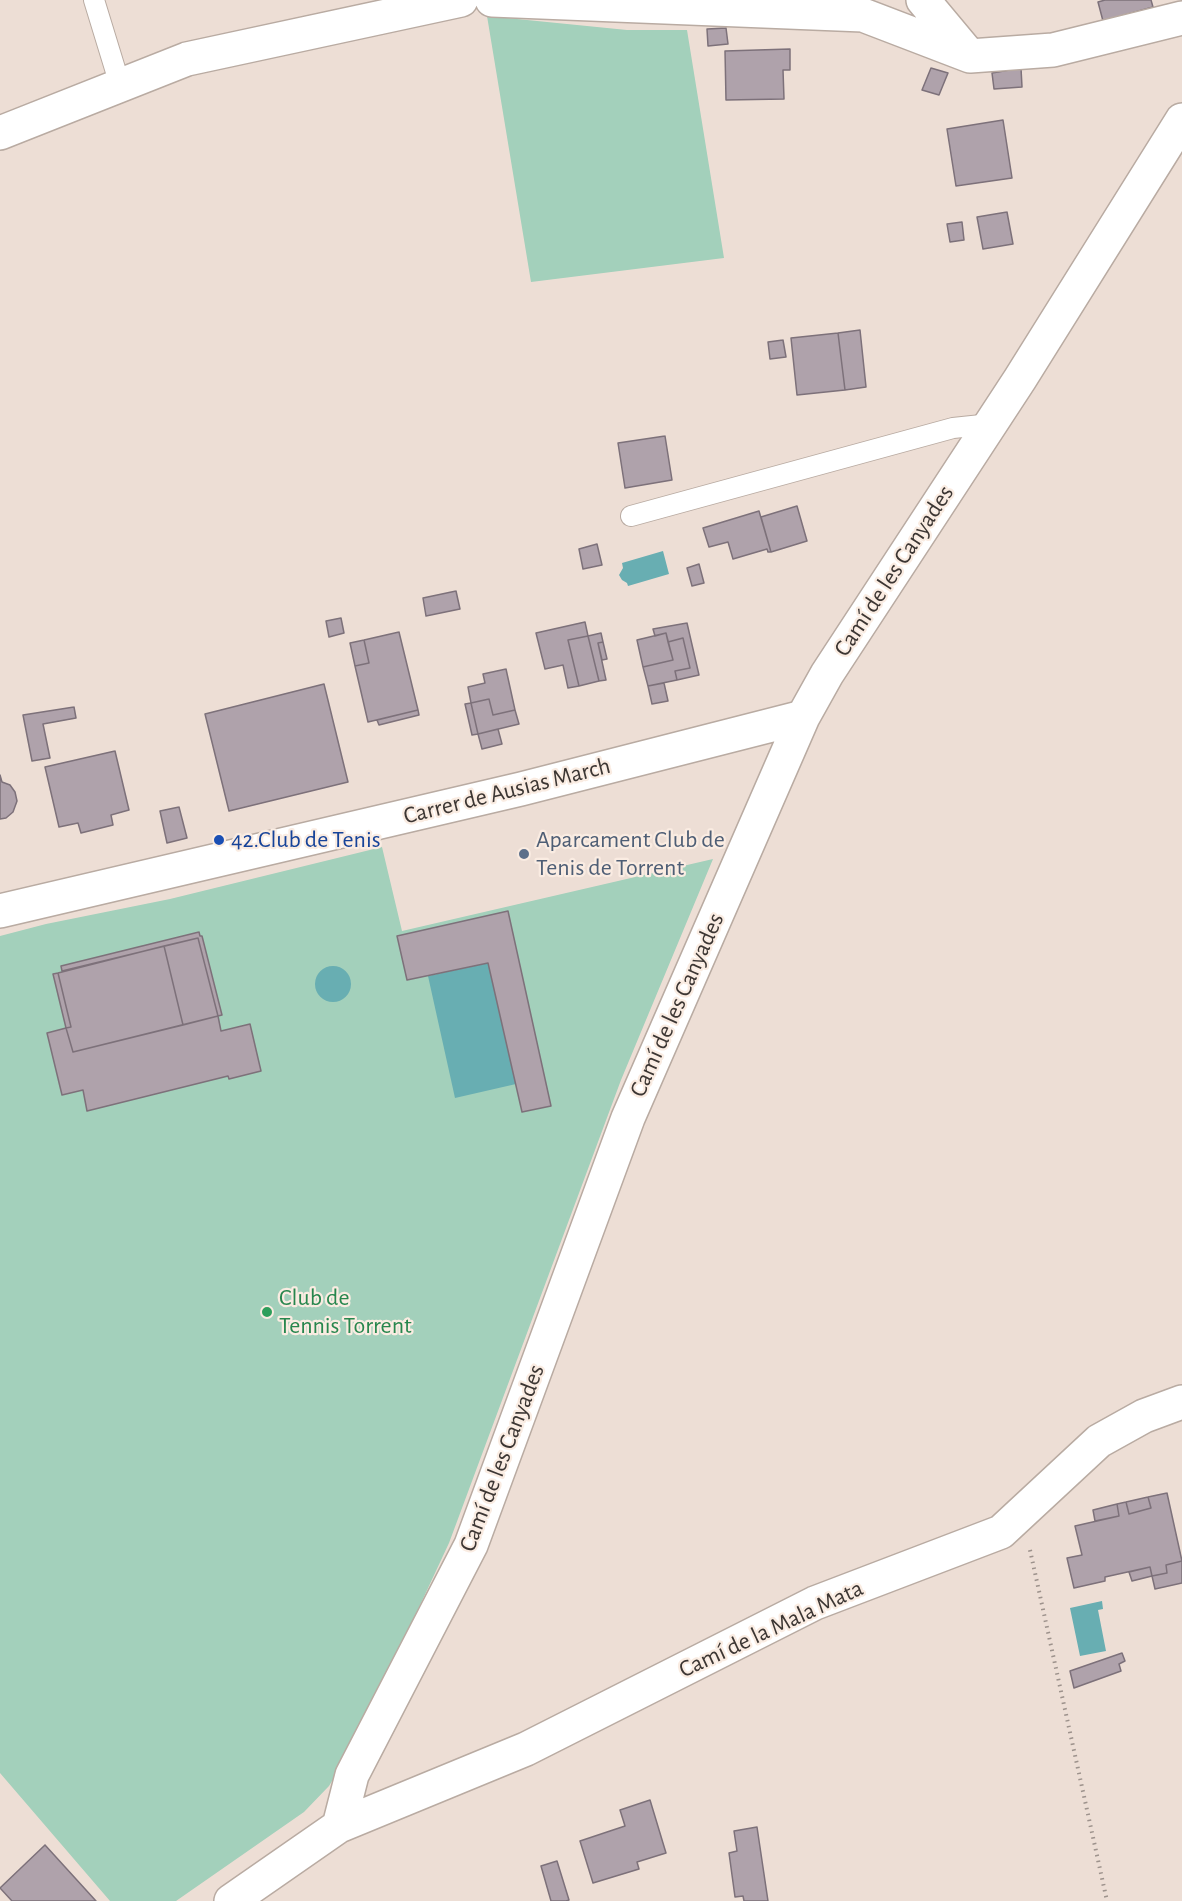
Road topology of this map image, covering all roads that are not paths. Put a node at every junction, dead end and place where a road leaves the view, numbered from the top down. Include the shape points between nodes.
1 (94, 0) edge
2 (461, 0) edge
3 (492, 0) edge
4 (923, 0) edge
5 (1182, 18) edge
6 (970, 56) junction
7 (120, 86) junction
8 (1182, 120) edge
9 (0, 133) edge
10 (991, 424) junction
11 (631, 516) dead end
12 (803, 717) junction
13 (0, 911) edge
14 (1182, 1402) edge
15 (339, 1826) junction
16 (231, 1901) edge

1 - 7 lane
2 - 7 street via 187,59
3 - 6 street via 863,15
4 - 6 street
5 - 6 street via 1053,50
7 - 9 street
8 - 10 street, Camí de les Canyades
10 - 11 lane via 953,428
10 - 12 street, Camí de les Canyades via 827,674
12 - 13 street, Carrer de Ausias March via 521,789
12 - 15 street, Camí de les Canyades via 628,1118 471,1545 352,1775
14 - 15 street, Camí de la Mala Mata via 1144,1416 1099,1441 1001,1532 815,1603 526,1749
15 - 16 street

